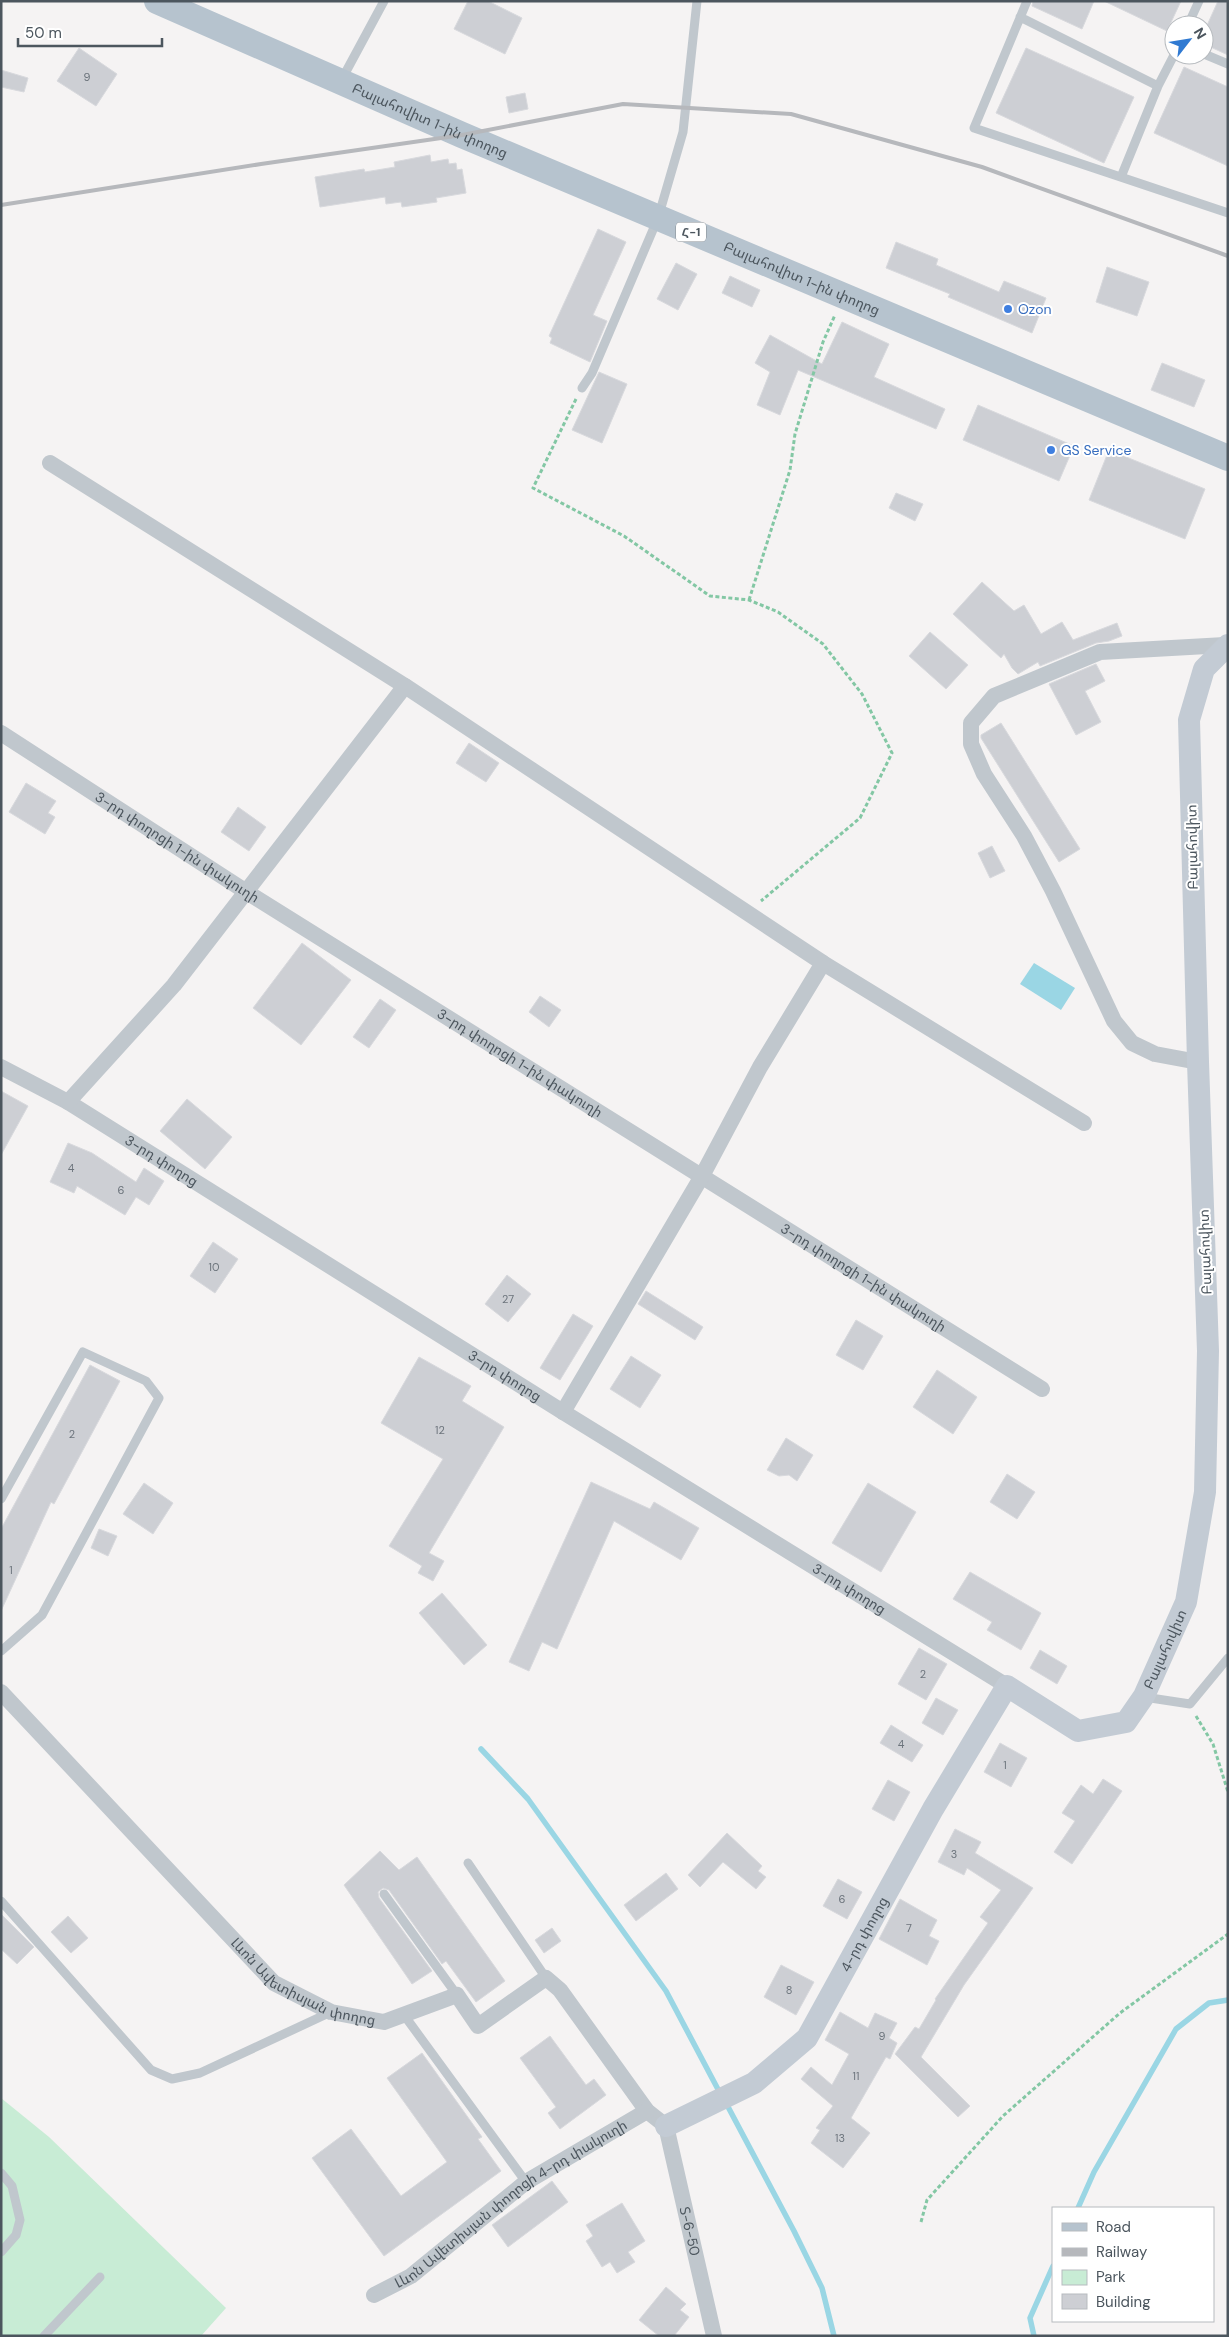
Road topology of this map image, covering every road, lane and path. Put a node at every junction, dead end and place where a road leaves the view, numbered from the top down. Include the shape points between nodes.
1 (157, 1) edge
2 (384, 1) edge
3 (697, 1) edge
4 (1027, 1) edge
5 (1199, 1) edge
6 (1193, 15) edge
7 (1020, 17) junction
8 (1214, 58) edge
9 (1228, 64) edge
10 (1169, 65) edge
11 (341, 81) junction
12 (1158, 86) junction
13 (1120, 177) junction
14 (1228, 213) edge
15 (658, 218) junction
16 (844, 296) junction
17 (582, 388) joint
18 (1228, 458) edge
19 (50, 464) dead end
20 (749, 600) junction
21 (1226, 645) edge
22 (405, 686) junction
23 (1, 732) edge
24 (246, 890) junction
25 (748, 913) junction
26 (823, 963) junction
27 (1198, 1062) junction
28 (1, 1067) edge
29 (68, 1102) junction
30 (1084, 1123) dead end
31 (702, 1176) junction
32 (1042, 1389) dead end
33 (563, 1412) junction
34 (1, 1499) edge
35 (1, 1651) edge
36 (1228, 1658) edge
37 (1007, 1686) junction
38 (1, 1692) edge
39 (1144, 1696) junction
40 (1190, 1704) junction
41 (1228, 1792) edge
42 (468, 1863) dead end
43 (384, 1894) dead end
44 (1, 1902) edge
45 (1228, 1934) edge
46 (546, 1978) junction
47 (457, 1995) junction
48 (331, 2012) junction
49 (404, 2015) junction
50 (647, 2111) junction
51 (673, 2122) junction
52 (1, 2173) edge
53 (526, 2182) junction
54 (921, 2222) dead end
55 (1, 2252) edge
56 (100, 2277) dead end
57 (374, 2295) dead end
58 (44, 2336) edge
59 (714, 2336) edge

1 - 11 main road, Բալահովիտ 1-ին փողոց / Հ-1
2 - 11 lane
3 - 15 lane via 683,132
4 - 7 lane
5 - 6 lane
7 - 12 lane
7 - 13 lane via 974,128
8 - 9 lane
10 - 12 lane
11 - 15 main road, Բալահովիտ 1-ին փողոց / Հ-1
12 - 13 lane
13 - 14 lane
15 - 16 main road, Բալահովիտ 1-ին փողոց / Հ-1
15 - 17 lane via 592,373
16 - 18 main road, Բալահովիտ 1-ին փողոց / Հ-1
16 - 20 path via 823,342 794,434 790,470
17 - 20 path via 533,488 624,536 710,596
19 - 22 street
20 - 25 path via 778,612 823,644 862,694 892,753 860,818
21 - 27 street, Բալահովիտ via 1204,669 1189,720
21 - 27 street via 1100,652 994,696 971,723 971,744 984,774 1041,868 1114,1021 1132,1043 1155,1054
22 - 24 street
22 - 25 street
23 - 24 street, 3-րդ փողոցի 1-ին փակուղի
24 - 29 street via 174,984
24 - 31 street, 3-րդ փողոցի 1-ին փակուղի
25 - 26 street
26 - 30 street
26 - 31 street via 760,1068
27 - 39 street, Բալահովիտ via 1208,1350 1205,1492 1186,1602
28 - 29 street, 3-րդ փողոց
29 - 33 street, 3-րդ փողոց
31 - 32 street, 3-րդ փողոցի 1-ին փակուղի
31 - 33 street
33 - 37 street, 3-րդ փողոց
34 - 35 lane via 83,1352 146,1381 159,1398 42,1615
36 - 40 lane
37 - 39 street, Բալահովիտ via 1078,1731 1126,1722
37 - 51 street, 4-րդ փողոց via 933,1809 807,2038 754,2083
38 - 48 street, Լևոն Ավետիսյան փողոց via 274,1983
39 - 40 lane
40 - 41 path via 1213,1744
42 - 46 lane
43 - 47 lane
44 - 48 lane via 151,2070 172,2079 200,2074
45 - 54 path via 1120,2013 1003,2116 927,2200
46 - 47 street via 478,2026
46 - 50 street via 560,1990
47 - 49 street, Լևոն Ավետիսյան փողոց
48 - 49 street, Լևոն Ավետիսյան փողոց via 384,2022
49 - 53 lane
50 - 51 street
50 - 53 street, Լևոն Ավետիսյան փողոցի 4-րդ փակուղի
51 - 59 street, Տ-6-50 / Տ-6-50
52 - 55 lane via 12,2186 20,2220 16,2235
53 - 57 street, Լևոն Ավետիսյան փողոցի 4-րդ փակուղի via 411,2276
56 - 58 lane

